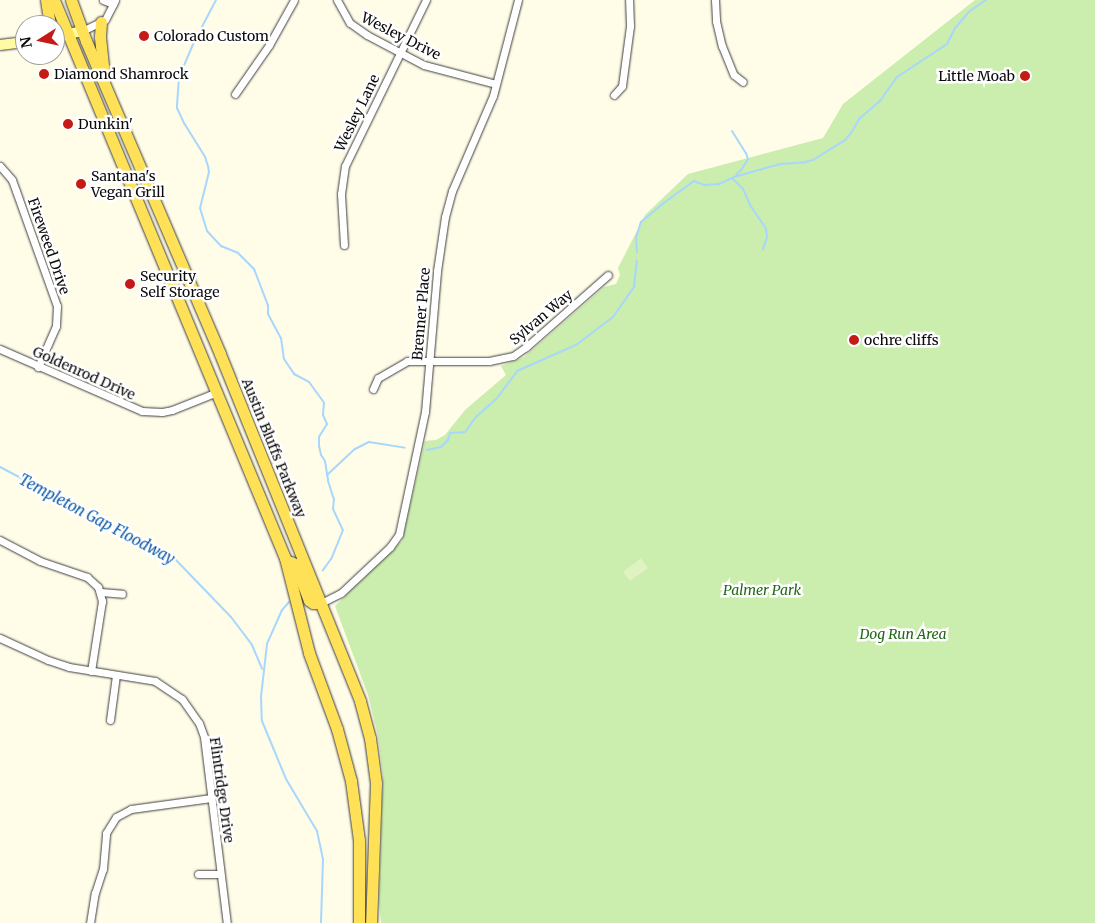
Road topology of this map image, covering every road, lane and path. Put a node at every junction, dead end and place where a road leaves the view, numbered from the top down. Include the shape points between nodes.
1 (46, 0) edge
2 (54, 0) edge
3 (71, 0) edge
4 (103, 0) edge
5 (294, 0) edge
6 (337, 0) edge
7 (426, 0) edge
8 (518, 0) edge
9 (629, 0) edge
10 (715, 0) edge
11 (114, 2) edge
12 (48, 15) edge
13 (102, 22) junction
14 (82, 31) junction
15 (67, 33) junction
16 (15, 43) edge
17 (0, 45) edge
18 (400, 53) junction
19 (743, 82) dead end
20 (496, 84) junction
21 (107, 90) junction
22 (235, 94) dead end
23 (614, 95) dead end
24 (0, 166) edge
25 (344, 244) dead end
26 (608, 275) dead end
27 (0, 349) edge
28 (430, 360) junction
29 (38, 367) junction
30 (373, 389) dead end
31 (217, 392) junction
32 (0, 540) edge
33 (285, 558) junction
34 (101, 592) junction
35 (122, 594) dead end
36 (321, 603) junction
37 (0, 638) edge
38 (92, 671) junction
39 (116, 674) junction
40 (110, 720) dead end
41 (211, 798) junction
42 (198, 874) dead end
43 (220, 874) junction
44 (90, 923) edge
45 (227, 923) edge
46 (360, 923) edge
47 (371, 923) edge

1 - 12 main road
2 - 15 main road
3 - 14 main road, Austin Bluffs Parkway
4 - 11 street
5 - 22 street via 269,45
6 - 18 street, Wesley Drive via 345,17 356,29
7 - 18 street, Wesley Lane
8 - 20 street, Brenner Place
9 - 23 street via 630,26 622,86
10 - 19 street via 722,46 734,75
11 - 13 street via 108,17
13 - 14 street
13 - 21 main road via 100,46
14 - 15 street
14 - 21 main road, Austin Bluffs Parkway
15 - 31 main road
16 - 17 street
18 - 20 street, Wesley Drive via 431,68
18 - 25 street, Wesley Lane via 345,166 341,194
20 - 28 street, Brenner Place via 452,191 445,217
21 - 36 main road, Austin Bluffs Parkway via 220,354
24 - 29 street, Fireweed Drive via 12,180 57,306 56,326
26 - 28 street, Sylvan Way via 513,356 489,361
27 - 29 street, Goldenrod Drive
28 - 30 street, Sylvan Way via 401,364 378,378
28 - 36 street, Brenner Place via 425,412 399,534 390,547 341,593
29 - 31 street, Goldenrod Drive via 142,411 172,410
31 - 33 main road
32 - 34 street via 40,561 87,577
33 - 36 main road via 295,564 309,600
33 - 46 main road via 309,652 337,729 351,781 360,840
34 - 35 street
34 - 38 street
36 - 47 main road, Austin Bluffs Parkway via 349,671 370,738 376,805
37 - 38 street, Flintridge Drive via 48,660
38 - 39 street, Flintridge Drive
39 - 40 street
39 - 41 street, Flintridge Drive via 155,681 169,688 191,710 204,737
41 - 43 street, Flintridge Drive
41 - 44 street via 131,809 116,817 106,833 105,859
42 - 43 street
43 - 45 street, Flintridge Drive

